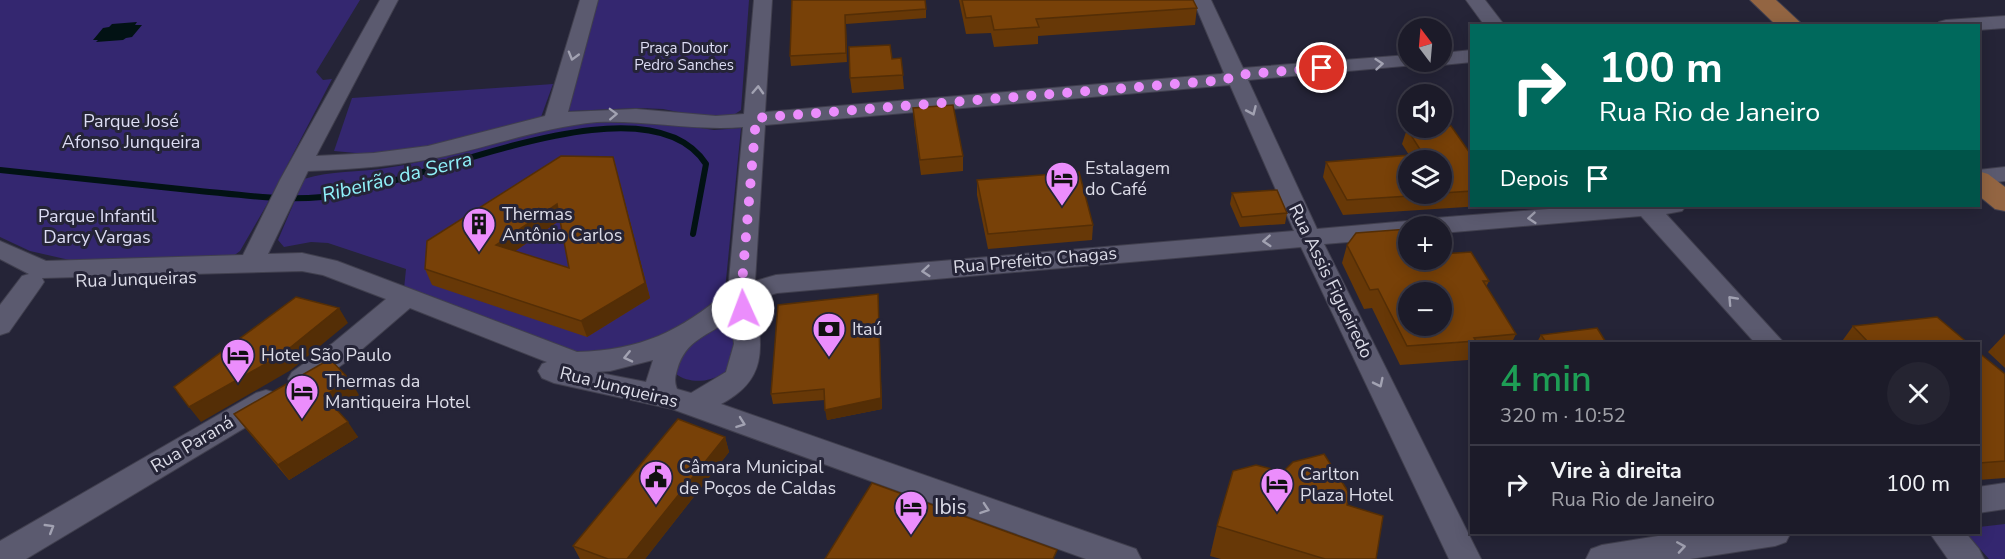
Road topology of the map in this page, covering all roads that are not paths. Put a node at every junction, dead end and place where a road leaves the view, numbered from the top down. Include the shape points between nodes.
1 (389, 0) edge
2 (589, 0) edge
3 (763, 0) edge
4 (1202, 0) edge
5 (1475, 0) edge
6 (1762, 0) edge
7 (2005, 22) edge
8 (1494, 24) edge
9 (1790, 24) edge
10 (1976, 24) edge
11 (1470, 56) edge
12 (1452, 57) edge
13 (1398, 62) edge
14 (1236, 75) junction
15 (756, 118) junction
16 (555, 120) junction
17 (296, 172) junction
18 (2005, 174) edge
19 (1980, 178) edge
20 (1980, 180) edge
21 (2005, 202) edge
22 (1646, 207) edge
23 (1452, 224) edge
24 (1398, 230) edge
25 (1309, 238) junction
26 (0, 249) edge
27 (252, 264) junction
28 (0, 268) edge
29 (32, 282) junction
30 (741, 295) junction
31 (399, 302) junction
32 (0, 325) edge
33 (678, 340) junction
34 (1770, 342) edge
35 (575, 362) joint
36 (679, 401) junction
37 (2005, 496) edge
38 (1980, 500) edge
39 (1762, 534) edge
40 (1947, 534) edge
41 (0, 558) edge
42 (1125, 559) edge
43 (1465, 559) edge
44 (1602, 559) edge
45 (1968, 559) edge

1 - 17 street
2 -> 16 street
15 -> 3 street
4 - 14 street, Rua Assis Figueiredo
5 - 8 street
6 - 9 main road
7 - 10 street
11 - 12 street
14 -> 13 street
14 - 15 street via 1225,80
14 -> 25 street, Rua Assis Figueiredo
16 -> 15 street via 638,113 716,123
15 - 30 street
16 - 17 street via 405,158
17 - 27 street
18 - 19 street
20 - 21 main road
22 -> 23 street
34 -> 22 street
24 - 25 street, Rua Prefeito Chagas
25 -> 30 street, Rua Prefeito Chagas via 776,284
25 -> 43 street, Rua Assis Figueiredo
26 - 27 street, Rua Junqueiras via 43,270
27 - 31 street, Rua Junqueiras via 302,262 328,267
28 - 29 street, Rua Junqueiras
29 - 31 street, Rua Junqueiras via 293,272
29 - 32 street
30 - 33 street, Rua Prefeito Chagas
30 - 36 street via 748,344 737,379 721,391
31 - 35 street, Rua Junqueiras
31 - 36 street, Rua Junqueiras via 564,376
41 -> 31 street, Rua Paraná via 302,379
33 -> 35 street, Rua Prefeito Chagas via 610,361
33 - 36 street via 667,358 660,382
36 -> 42 street, Rua Junqueiras
37 - 38 street
44 -> 39 street
40 - 45 street

